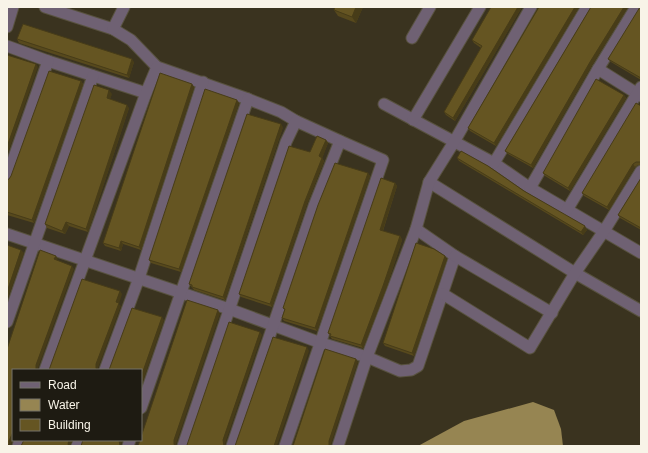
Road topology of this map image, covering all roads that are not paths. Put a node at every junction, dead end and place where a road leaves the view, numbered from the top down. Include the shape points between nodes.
1 (13, 7) edge
2 (45, 7) edge
3 (124, 7) edge
4 (430, 7) edge
5 (480, 7) edge
6 (531, 7) edge
7 (586, 7) edge
8 (636, 7) edge
9 (7, 27) edge
10 (113, 29) junction
11 (412, 38) dead end
12 (7, 46) edge
13 (48, 61) junction
14 (158, 67) junction
15 (598, 69) junction
16 (93, 76) junction
17 (203, 82) junction
18 (640, 92) edge
19 (146, 93) junction
20 (248, 99) junction
21 (384, 104) dead end
22 (413, 120) junction
23 (296, 121) junction
24 (340, 141) junction
25 (454, 142) junction
26 (494, 163) junction
27 (641, 171) edge
28 (7, 177) edge
29 (429, 182) junction
30 (530, 188) junction
31 (567, 210) junction
32 (416, 229) junction
33 (604, 231) junction
34 (7, 234) edge
35 (36, 243) junction
36 (641, 253) edge
37 (455, 256) junction
38 (85, 259) junction
39 (575, 273) junction
40 (138, 278) junction
41 (181, 292) junction
42 (443, 294) junction
43 (229, 309) junction
44 (641, 310) edge
45 (552, 313) junction
46 (7, 322) edge
47 (274, 326) junction
48 (321, 343) junction
49 (367, 357) junction
50 (45, 369) edge
51 (105, 369) edge
52 (142, 405) edge
53 (184, 446) edge
54 (232, 446) edge
55 (285, 446) edge
56 (338, 446) edge

1 - 9 street
2 - 10 street
3 - 10 street
4 - 11 street
5 - 22 street
6 - 25 street
7 - 26 street
8 - 15 street
10 - 14 street via 131,40
12 - 13 street
13 - 16 street
13 - 28 street
14 - 17 street
14 - 19 street
15 - 18 street
15 - 30 street
16 - 19 street
16 - 35 street
17 - 20 street
17 - 40 street
18 - 31 street
19 - 38 street
20 - 23 street
20 - 41 street
21 - 22 street
22 - 25 street
23 - 24 street
23 - 43 street via 286,142
24 - 47 street via 314,206
24 - 48 street via 383,160
25 - 26 street
25 - 29 street
26 - 30 street
27 - 33 street
29 - 32 street
29 - 39 street
30 - 31 street
31 - 33 street
32 - 37 street
32 - 49 street
33 - 36 street
33 - 39 street
34 - 35 street
35 - 38 street
35 - 46 street
37 - 42 street
37 - 45 street
38 - 40 street
38 - 50 street
39 - 44 street
39 - 45 street
40 - 41 street
40 - 51 street
41 - 43 street
41 - 52 street
42 - 45 street via 530,348
42 - 49 street via 418,366 400,371
43 - 47 street
43 - 53 street
47 - 48 street
47 - 54 street
48 - 49 street
48 - 55 street
49 - 56 street

